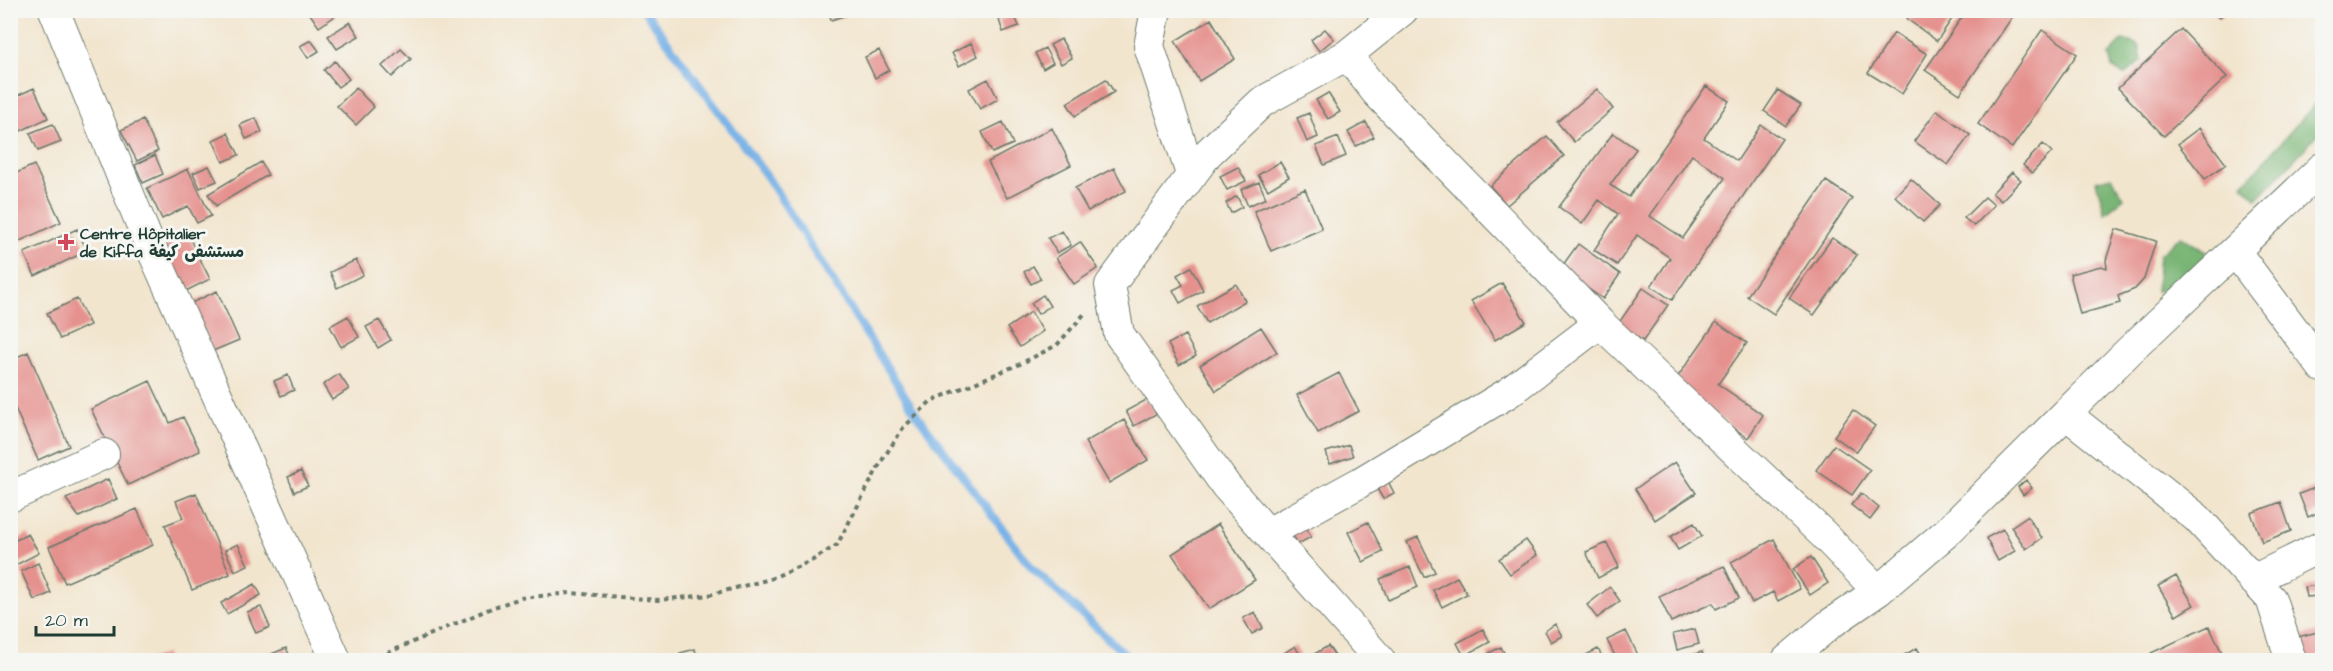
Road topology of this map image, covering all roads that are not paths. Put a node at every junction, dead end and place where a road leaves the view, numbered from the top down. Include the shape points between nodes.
1 (54, 10) edge
2 (1156, 10) edge
3 (1403, 10) edge
4 (1347, 55) junction
5 (2322, 168) edge
6 (1191, 174) junction
7 (2235, 251) junction
8 (1600, 322) junction
9 (2322, 367) edge
10 (2066, 414) junction
11 (104, 454) dead end
12 (10, 497) edge
13 (1269, 532) junction
14 (2322, 546) edge
15 (2253, 579) junction
16 (1878, 591) junction
17 (336, 660) edge
18 (1380, 660) edge
19 (1787, 660) edge
20 (2291, 660) edge

1 - 17 street via 148,241
2 - 6 street via 1149,46
3 - 4 street
4 - 6 street via 1262,102
4 - 8 street via 1376,92
5 - 7 street
6 - 13 street via 1110,285 1119,334 1226,486
7 - 9 street
7 - 10 street
8 - 13 street via 1508,393
8 - 16 street
10 - 15 street via 2197,518
10 - 16 street via 1947,532
11 - 12 street
13 - 18 street
14 - 15 street
15 - 20 street via 2271,599
16 - 19 street

